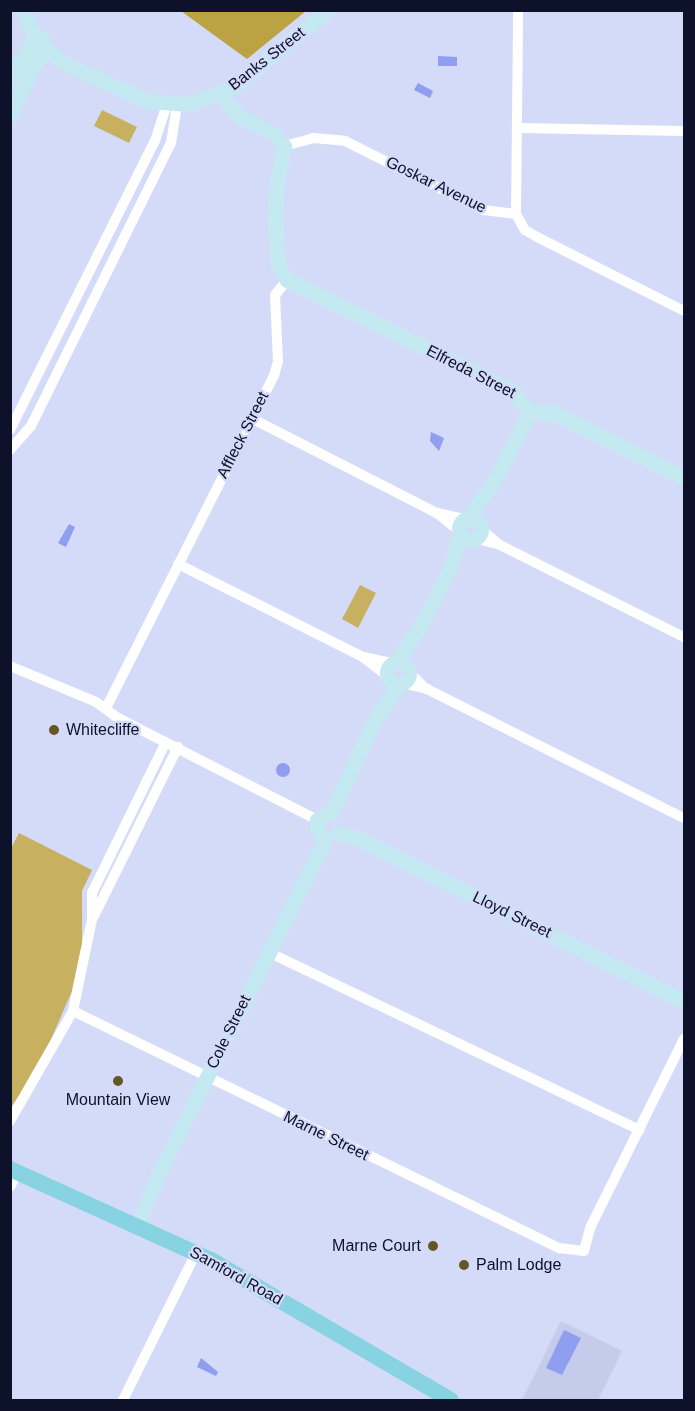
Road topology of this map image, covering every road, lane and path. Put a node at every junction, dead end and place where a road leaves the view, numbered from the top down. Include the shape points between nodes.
1 (24, 10) edge
2 (32, 10) edge
3 (328, 10) edge
4 (518, 10) edge
5 (42, 43) junction
6 (11, 77) edge
7 (27, 82) junction
8 (220, 95) junction
9 (172, 104) junction
10 (10, 115) edge
11 (519, 128) junction
12 (684, 131) edge
13 (155, 141) junction
14 (284, 146) junction
15 (168, 148) junction
16 (516, 214) junction
17 (287, 280) junction
18 (684, 311) edge
19 (530, 412) junction
20 (251, 418) junction
21 (11, 428) edge
22 (10, 450) edge
23 (684, 478) edge
24 (470, 529) junction
25 (178, 564) junction
26 (684, 637) edge
27 (10, 666) edge
28 (398, 673) junction
29 (106, 708) junction
30 (166, 742) junction
31 (178, 747) junction
32 (324, 816) junction
33 (684, 818) edge
34 (331, 836) junction
35 (92, 919) junction
36 (268, 951) junction
37 (684, 1001) edge
38 (73, 1011) junction
39 (684, 1039) edge
40 (206, 1077) junction
41 (10, 1121) edge
42 (640, 1130) junction
43 (13, 1176) edge
44 (137, 1226) junction
45 (196, 1253) junction
46 (123, 1401) edge
47 (451, 1401) edge

1 - 5 street
2 - 5 street
3 - 8 street, Banks Street
4 - 11 street
5 - 6 street
5 - 7 street
5 - 9 street, Banks Street via 134,96
6 - 7 street via 23,72
7 - 10 street
8 - 9 street, Banks Street
8 - 14 street via 240,116 274,134
9 - 13 street
9 - 15 street via 176,126
11 - 12 street
11 - 16 street
13 - 15 street via 165,140
13 - 21 street
14 - 16 street, Goskar Avenue via 313,138 345,141 483,210
14 - 17 street via 275,221 278,264
15 - 22 street via 31,426
16 - 18 street via 525,230 537,237
17 - 19 street, Elfreda Street via 512,390
17 - 20 street, Affleck Street via 275,295 273,311 278,361
19 - 23 street, Elfreda Street via 554,413
19 - 24 street
20 - 24 street
20 - 25 street, Affleck Street
24 - 26 street
24 - 28 street
25 - 28 street
25 - 29 street, Affleck Street
27 - 29 street
28 - 32 street
28 - 33 street
29 - 30 street
30 - 31 street
30 - 35 street via 92,893
31 - 32 street
31 - 35 street
32 - 34 street via 317,829
32 - 34 street via 337,819
34 - 36 street, Cole Street
34 - 37 street, Lloyd Street via 360,839
35 - 38 street
36 - 40 street, Cole Street
36 - 42 street
38 - 40 street, Marne Street
38 - 41 street
39 - 42 street
40 - 42 street, Marne Street via 559,1248 584,1251 591,1228
40 - 44 street, Cole Street
43 - 44 main road, Samford Road
44 - 45 main road, Samford Road
45 - 46 street
45 - 47 main road, Samford Road

